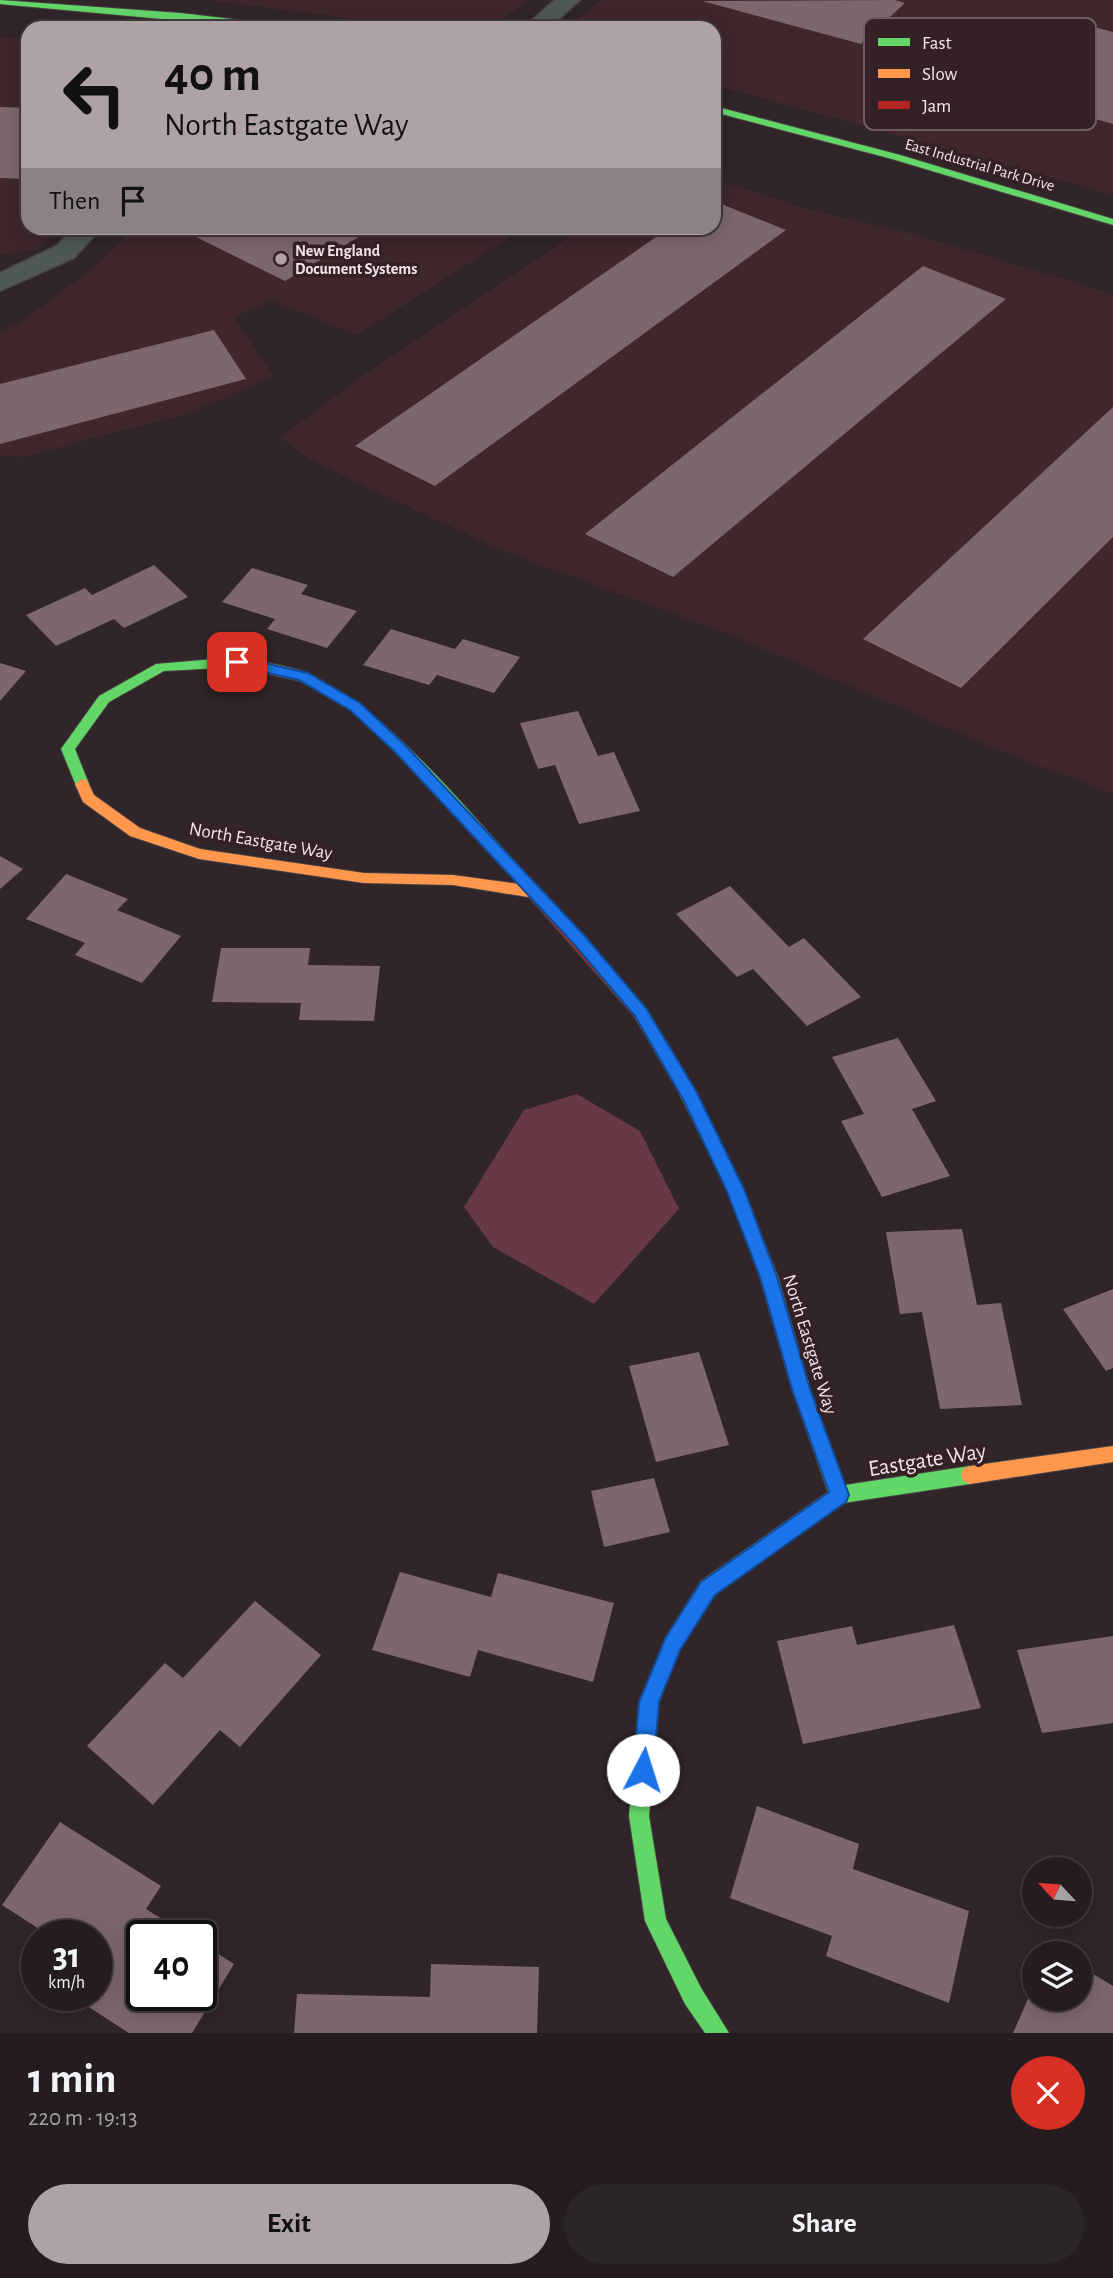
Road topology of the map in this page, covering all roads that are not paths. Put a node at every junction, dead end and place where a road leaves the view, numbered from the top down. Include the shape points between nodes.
1 (569, 0) edge
2 (0, 1) edge
3 (170, 21) edge
4 (543, 21) edge
5 (721, 111) edge
6 (1113, 222) edge
7 (81, 235) edge
8 (0, 283) edge
9 (534, 892) junction
10 (1113, 1454) edge
11 (839, 1495) junction
12 (718, 2033) edge

1 - 4 street
2 - 3 street
5 - 6 street, East Industrial Park Drive
7 - 8 street via 65,252
9 - 9 street, North Eastgate Way via 399,747 355,707 304,677 237,662 161,667 104,699 68,749 88,798 135,832 200,854 364,878 453,880
9 - 11 street, North Eastgate Way via 640,1012 690,1096 735,1189 769,1277 801,1389
10 - 11 street, Eastgate Way
11 - 12 street, Eastgate Way via 708,1588 673,1644 649,1702 639,1816 656,1921 693,1996

